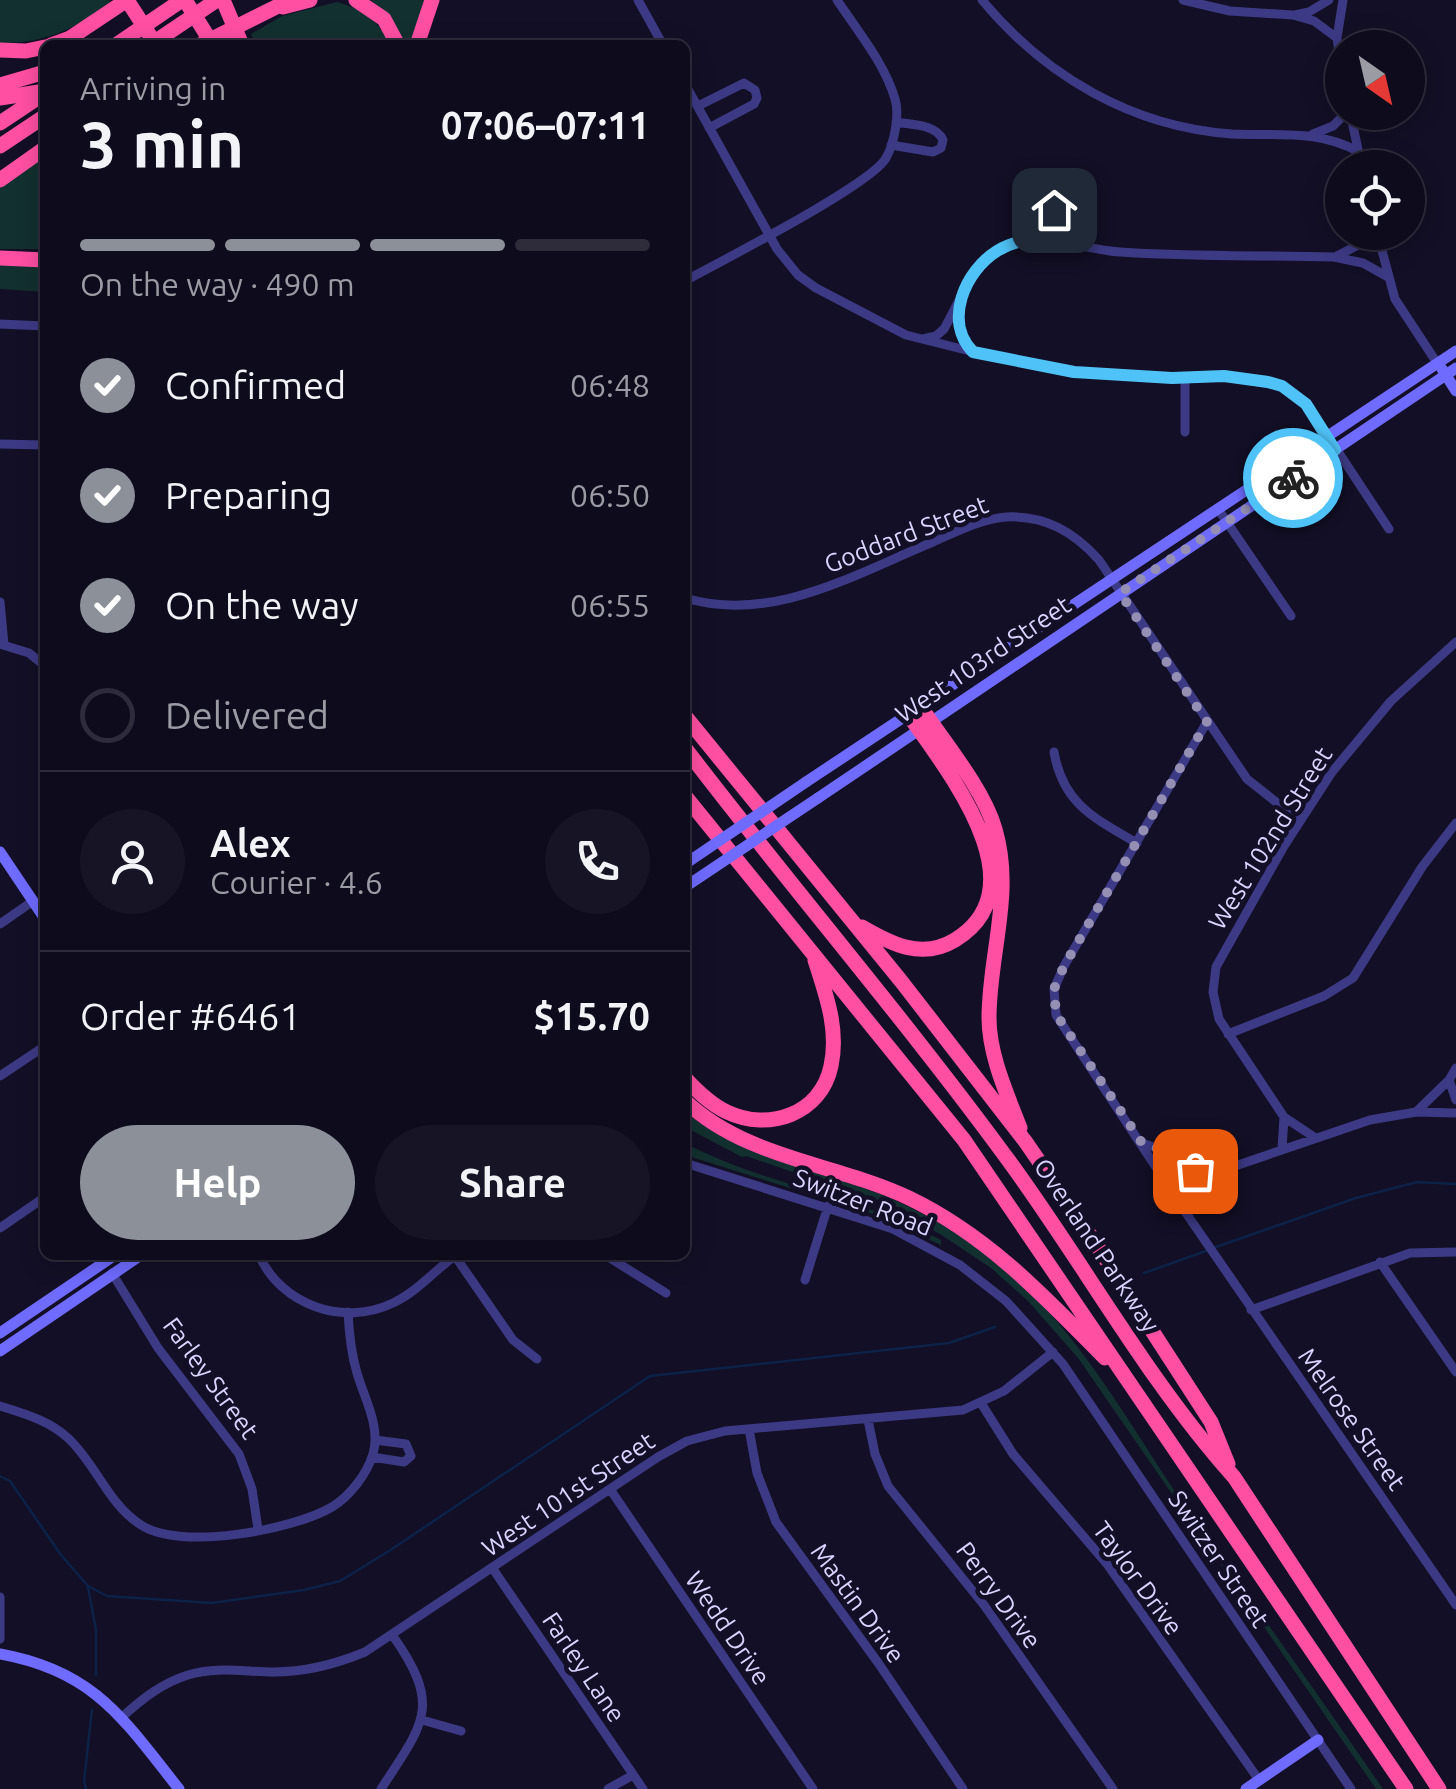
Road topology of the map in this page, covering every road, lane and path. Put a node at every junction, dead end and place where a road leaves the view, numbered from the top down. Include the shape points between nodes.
1 (127, 0) edge
2 (184, 0) edge
3 (220, 0) edge
4 (290, 0) edge
5 (310, 0) edge
6 (356, 0) edge
7 (432, 0) edge
8 (639, 0) edge
9 (837, 0) edge
10 (982, 0) edge
11 (1183, 0) edge
12 (1329, 0) edge
13 (1343, 0) edge
14 (265, 12) junction
15 (1292, 15) junction
16 (1326, 30) edge
17 (1338, 30) edge
18 (64, 40) edge
19 (124, 40) edge
20 (150, 40) edge
21 (160, 40) edge
22 (210, 40) edge
23 (210, 40) edge
24 (240, 40) edge
25 (395, 40) edge
26 (419, 40) edge
27 (660, 40) edge
28 (40, 48) edge
29 (0, 50) edge
30 (40, 73) edge
31 (0, 85) edge
32 (690, 92) edge
33 (40, 93) edge
34 (40, 95) edge
35 (0, 98) edge
36 (698, 106) junction
37 (40, 119) edge
38 (896, 122) junction
39 (0, 123) edge
40 (710, 128) junction
41 (1325, 129) edge
42 (1310, 134) junction
43 (890, 145) junction
44 (0, 146) edge
45 (1355, 150) edge
46 (40, 152) edge
47 (0, 180) edge
48 (767, 234) junction
49 (1042, 239) junction
50 (1064, 242) junction
51 (1348, 250) edge
52 (1380, 250) edge
53 (1334, 257) junction
54 (0, 258) edge
55 (40, 260) edge
56 (1388, 277) junction
57 (690, 278) edge
58 (961, 299) junction
59 (0, 324) edge
60 (40, 326) edge
61 (921, 340) junction
62 (1456, 351) edge
63 (973, 352) junction
64 (1437, 363) junction
65 (1451, 372) edge
66 (1185, 377) junction
67 (1456, 390) edge
68 (1186, 432) dead end
69 (1327, 437) junction
70 (0, 444) edge
71 (40, 445) edge
72 (1335, 450) junction
73 (1218, 510) junction
74 (1227, 522) junction
75 (1389, 529) dead end
76 (1111, 578) junction
77 (1120, 593) junction
78 (690, 600) edge
79 (0, 602) edge
80 (1291, 616) dead end
81 (1456, 642) edge
82 (2, 645) edge
83 (40, 662) edge
84 (914, 710) junction
85 (690, 719) edge
86 (1207, 722) junction
87 (924, 726) junction
88 (1054, 752) dead end
89 (690, 754) edge
90 (690, 802) edge
91 (1300, 821) junction
92 (1456, 823) edge
93 (1136, 842) junction
94 (0, 852) edge
95 (690, 861) edge
96 (690, 884) edge
97 (33, 901) junction
98 (40, 912) edge
99 (852, 921) junction
100 (0, 924) edge
101 (812, 949) junction
102 (1228, 1034) junction
103 (40, 1049) edge
104 (1456, 1068) edge
105 (0, 1076) edge
106 (1449, 1080) junction
107 (690, 1083) edge
108 (1456, 1100) edge
109 (690, 1105) edge
110 (1416, 1112) junction
111 (1456, 1113) edge
112 (1284, 1117) junction
113 (1314, 1138) junction
114 (1025, 1141) junction
115 (1142, 1143) junction
116 (1282, 1149) junction
117 (690, 1165) edge
118 (1210, 1167) junction
119 (40, 1200) edge
120 (1180, 1204) junction
121 (828, 1206) junction
122 (0, 1228) edge
123 (1456, 1252) edge
124 (109, 1260) edge
125 (110, 1260) edge
126 (134, 1260) edge
127 (262, 1260) edge
128 (450, 1260) edge
129 (458, 1260) edge
130 (612, 1260) edge
131 (1380, 1262) junction
132 (113, 1274) junction
133 (806, 1280) dead end
134 (666, 1293) dead end
135 (1251, 1310) junction
136 (348, 1312) junction
137 (0, 1334) edge
138 (0, 1351) edge
139 (1053, 1352) junction
140 (536, 1359) dead end
141 (1456, 1372) edge
142 (1132, 1385) junction
143 (981, 1403) junction
144 (0, 1406) edge
145 (868, 1420) junction
146 (748, 1429) junction
147 (374, 1440) junction
148 (372, 1456) junction
149 (1234, 1477) junction
150 (610, 1490) junction
151 (258, 1530) junction
152 (493, 1568) junction
153 (0, 1597) edge
154 (1456, 1605) edge
155 (393, 1636) junction
156 (0, 1639) edge
157 (0, 1654) edge
158 (122, 1717) junction
159 (422, 1720) junction
160 (461, 1731) dead end
161 (1318, 1740) junction
162 (633, 1775) junction
163 (1259, 1780) junction
164 (179, 1789) edge
165 (381, 1789) edge
166 (608, 1789) edge
167 (642, 1789) edge
168 (813, 1789) edge
169 (963, 1789) edge
170 (1113, 1789) edge
171 (1246, 1789) edge
172 (1351, 1789) edge
173 (1406, 1789) edge
174 (1439, 1789) edge

1 - 18 highway
1 - 20 highway, bridge
2 - 19 highway
2 - 22 highway, bridge
3 - 21 highway
3 - 24 highway, bridge
4 - 14 highway
5 - 14 highway
6 - 25 highway via 384,20
7 - 26 highway
8 - 27 street
9 - 38 street via 896,100
10 - 42 street via 1047,64 1122,108 1206,131
11 - 15 street via 1230,12
12 - 15 street
13 - 17 street
14 - 23 highway
15 - 16 street
28 - 29 highway
30 - 31 highway
32 - 36 street
33 - 35 highway
34 - 39 highway
36 - 40 street
36 - 40 street via 744,83 755,90 754,104
37 - 44 highway
38 - 43 street
38 - 43 street via 929,128 944,140 932,152
40 - 48 street
41 - 42 street
42 - 45 street
43 - 48 street via 869,176
46 - 47 highway
48 - 57 street
48 - 61 street via 816,288
49 - 50 street
49 - 50 street via 1044,218 1059,211 1066,221
49 - 58 street via 996,252
50 - 53 street via 1116,252
51 - 53 street
52 - 56 street
53 - 56 street via 1364,262
54 - 55 highway
56 - 64 street
58 - 61 street via 944,329
58 - 63 street via 960,332
59 - 60 street
61 - 63 street
62 - 64 main road, West 103rd Street
63 - 66 street via 1074,372
64 - 65 main road
64 - 69 main road, West 103rd Street
65 - 67 main road
65 - 72 main road, West 103rd Street
66 - 68 street
66 - 69 street via 1251,378 1282,386 1306,404
69 - 72 street
69 - 73 main road, West 103rd Street
70 - 71 street
72 - 74 main road, West 103rd Street
72 - 75 street
73 - 74 street
73 - 76 main road, West 103rd Street
74 - 77 main road, West 103rd Street
74 - 80 street
76 - 77 street, Goddard Street
76 - 78 street, Goddard Street via 1070,532 1040,520 1004,517 788,599 752,607
76 - 84 main road, West 103rd Street
77 - 86 street, Goddard Street
77 - 87 main road, West 103rd Street
79 - 82 street
81 - 91 street, West 102nd Street via 1362,734
82 - 83 street
84 - 87 highway
84 - 95 main road, West 103rd Street, bridge
85 - 99 highway
86 - 91 street, Goddard Street via 1248,779
86 - 93 street
87 - 96 main road, West 103rd Street, bridge
87 - 99 highway via 982,830 989,868 983,908 963,935 924,950 892,944
87 - 114 highway via 986,805 996,833 1003,902 988,1023
88 - 93 street via 1060,780 1078,804
89 - 149 highway, Overland Parkway via 948,1078 1194,1433
90 - 101 highway, Overland Parkway
91 - 102 street, West 102nd Street via 1216,967 1214,1000
92 - 102 street via 1352,978
93 - 115 street via 1064,966 1054,1001
94 - 97 main road
97 - 98 main road
97 - 100 street
99 - 114 highway
101 - 107 highway via 834,1030 831,1068 816,1097 792,1114 754,1120 712,1103
101 - 142 highway, Overland Parkway via 964,1140
102 - 112 street, West 102nd Street
103 - 105 street
104 - 106 street
106 - 108 street
106 - 110 street
109 - 142 highway via 741,1140 887,1189 964,1230 1032,1284
110 - 111 street
110 - 113 street
112 - 113 street
112 - 116 street
113 - 116 street
114 - 149 highway via 1211,1422
115 - 118 street
115 - 120 street, Melrose Street
116 - 118 street
117 - 121 street, Switzer Road
118 - 120 street via 1184,1179
119 - 122 street
120 - 135 street, Melrose Street
121 - 133 street
121 - 139 street, Switzer Road via 894,1229 960,1265 1006,1300
123 - 131 street
124 - 137 main road
125 - 132 street, Farley Street
126 - 132 main road
127 - 136 street via 292,1296 315,1308
128 - 136 street via 395,1302
129 - 140 street via 513,1340
130 - 134 street
131 - 135 street
131 - 141 street
132 - 138 main road
132 - 151 street, Farley Street via 158,1348 239,1454
135 - 154 street, Melrose Street
136 - 147 street
139 - 143 street, West 101st Street
139 - 161 street, Switzer Street
142 - 173 highway, Overland Parkway
143 - 145 street, West 101st Street via 945,1414
143 - 163 street, Taylor Drive via 1013,1454 1107,1564
144 - 151 street via 40,1419 70,1440 118,1506 146,1528 182,1538
145 - 146 street, West 101st Street
145 - 170 street, Perry Drive via 888,1486 984,1605
146 - 150 street, West 101st Street via 687,1441
146 - 169 street, Mastin Drive via 776,1522
147 - 148 street
147 - 148 street via 406,1444 411,1456 396,1462
148 - 151 street via 355,1486 331,1508
149 - 174 highway, Overland Parkway
150 - 152 street, West 101st Street
150 - 168 street, Wedd Drive
152 - 155 street, West 101st Street
152 - 162 street, Farley Lane
153 - 156 street
155 - 158 street, West 101st Street via 318,1668 190,1674
155 - 159 street via 418,1679
157 - 158 main road via 60,1673
158 - 164 main road
159 - 160 street
159 - 165 street
161 - 163 main road
161 - 172 street, Switzer Street
162 - 166 street
162 - 167 street, Farley Lane
163 - 171 main road

